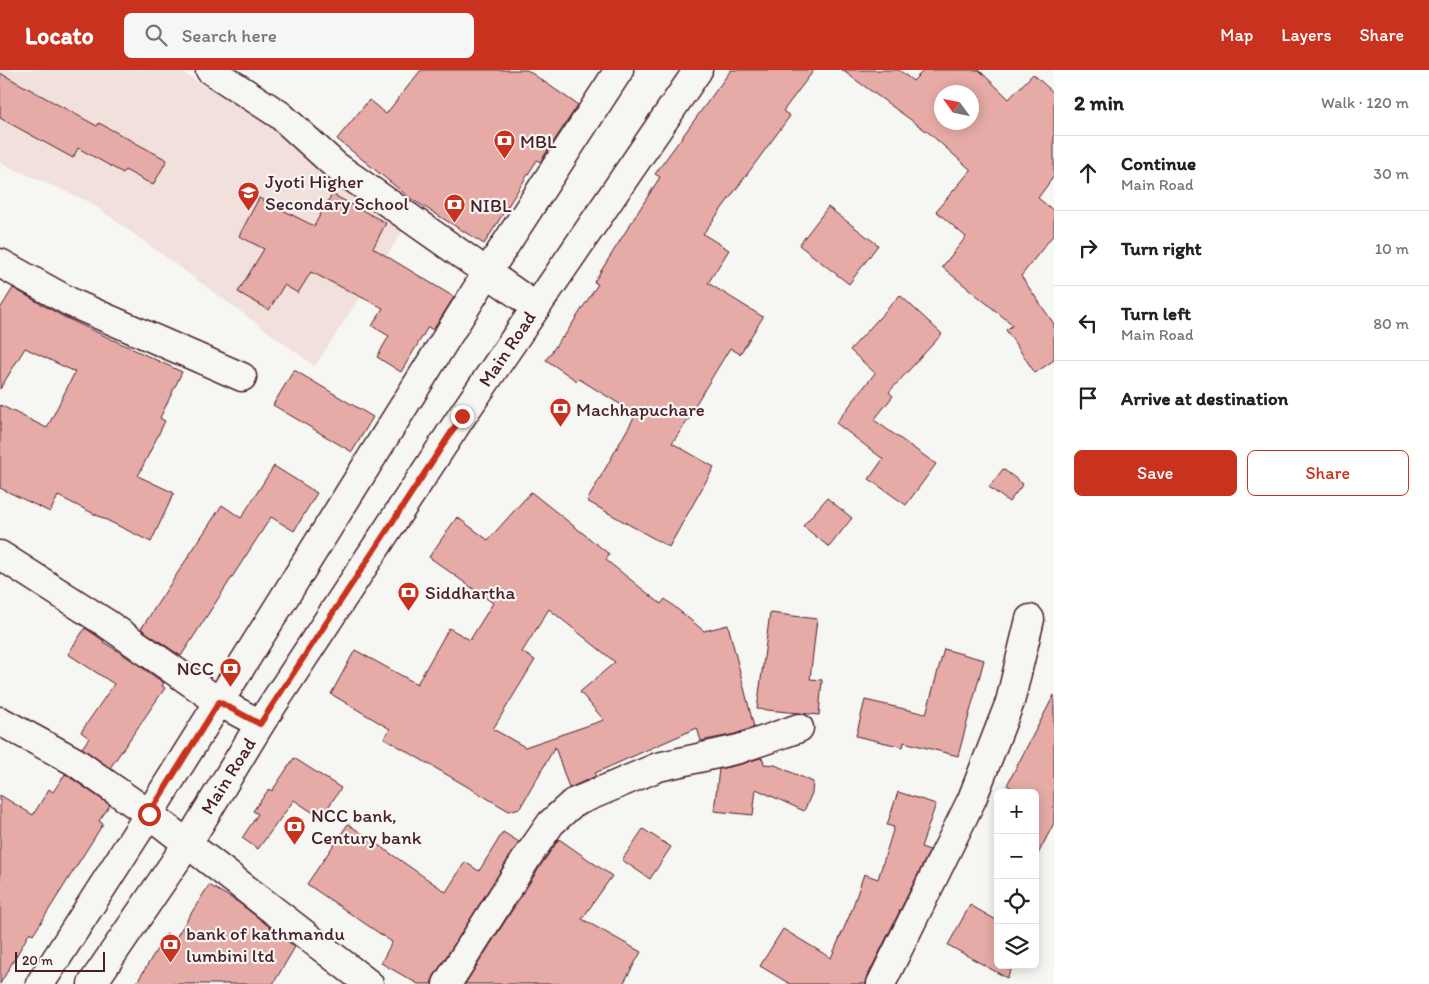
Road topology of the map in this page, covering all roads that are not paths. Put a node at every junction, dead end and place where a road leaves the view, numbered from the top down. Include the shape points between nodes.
1 (210, 70) edge
2 (619, 70) edge
3 (698, 70) edge
4 (0, 263) edge
5 (487, 273) junction
6 (536, 306) junction
7 (242, 377) dead end
8 (0, 555) edge
9 (1030, 619) dead end
10 (219, 702) junction
11 (0, 721) edge
12 (260, 724) junction
13 (799, 728) dead end
14 (149, 814) junction
15 (188, 843) junction
16 (40, 984) edge
17 (92, 984) edge
18 (369, 984) edge
19 (447, 984) edge
20 (881, 984) edge

1 - 5 main road via 280,115 336,166
2 - 5 main road
3 - 6 main road, Main Road
4 - 7 main road via 72,303
5 - 6 main road
5 - 10 main road
6 - 12 main road, Main Road
8 - 10 main road via 106,623
9 - 20 main road via 1010,702 972,799
10 - 12 main road
10 - 14 main road
11 - 14 main road via 74,761
12 - 15 main road, Main Road
13 - 19 main road via 739,749 658,767 573,803 551,823 528,856
14 - 15 main road
14 - 16 main road
15 - 17 main road, Main Road
15 - 18 main road

